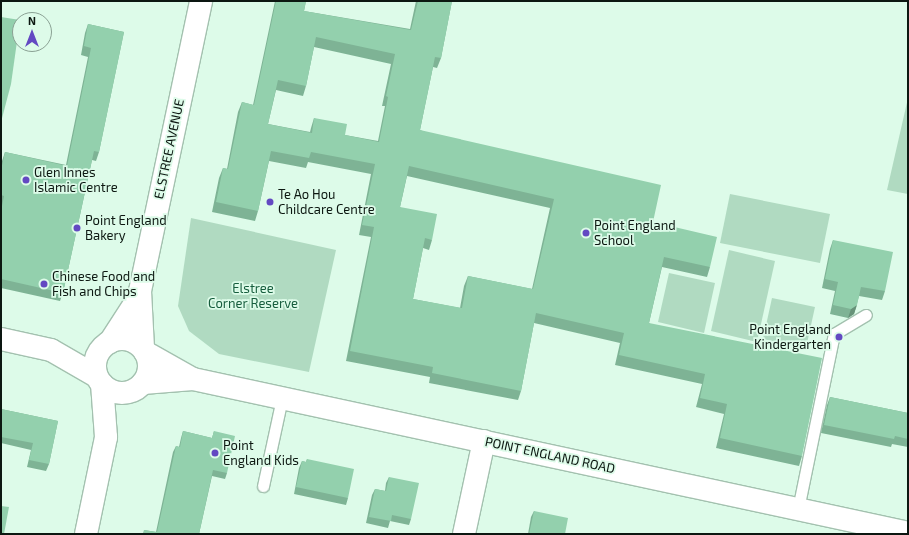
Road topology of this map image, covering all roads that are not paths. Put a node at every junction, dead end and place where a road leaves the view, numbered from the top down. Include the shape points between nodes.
1 (201, 1) edge
2 (139, 297) junction
3 (866, 315) dead end
4 (1, 339) edge
5 (106, 345) junction
6 (51, 350) junction
7 (144, 350) junction
8 (193, 379) junction
9 (99, 380) junction
10 (137, 388) junction
11 (282, 398) junction
12 (106, 437) junction
13 (484, 441) junction
14 (264, 486) dead end
15 (798, 509) junction
16 (840, 526) edge
17 (908, 533) edge
18 (86, 534) edge
19 (464, 534) edge

1 - 2 street, ELSTREE AVENUE
2 - 5 street
2 - 7 street
3 - 15 lane via 834,334
4 - 6 street
5 - 6 street
5 - 7 street via 130,340
5 - 9 street via 96,358
6 - 9 street
7 - 8 street, POINT ENGLAND ROAD
7 - 10 street via 149,372
8 - 10 street, POINT ENGLAND ROAD
8 - 11 street, POINT ENGLAND ROAD
9 - 10 street via 118,393
9 - 12 street
10 - 12 street
11 - 13 street, POINT ENGLAND ROAD
11 - 14 lane
12 - 18 street
13 - 15 street, POINT ENGLAND ROAD
13 - 19 street
15 - 16 street, POINT ENGLAND ROAD
16 - 17 street, POINT ENGLAND ROAD

